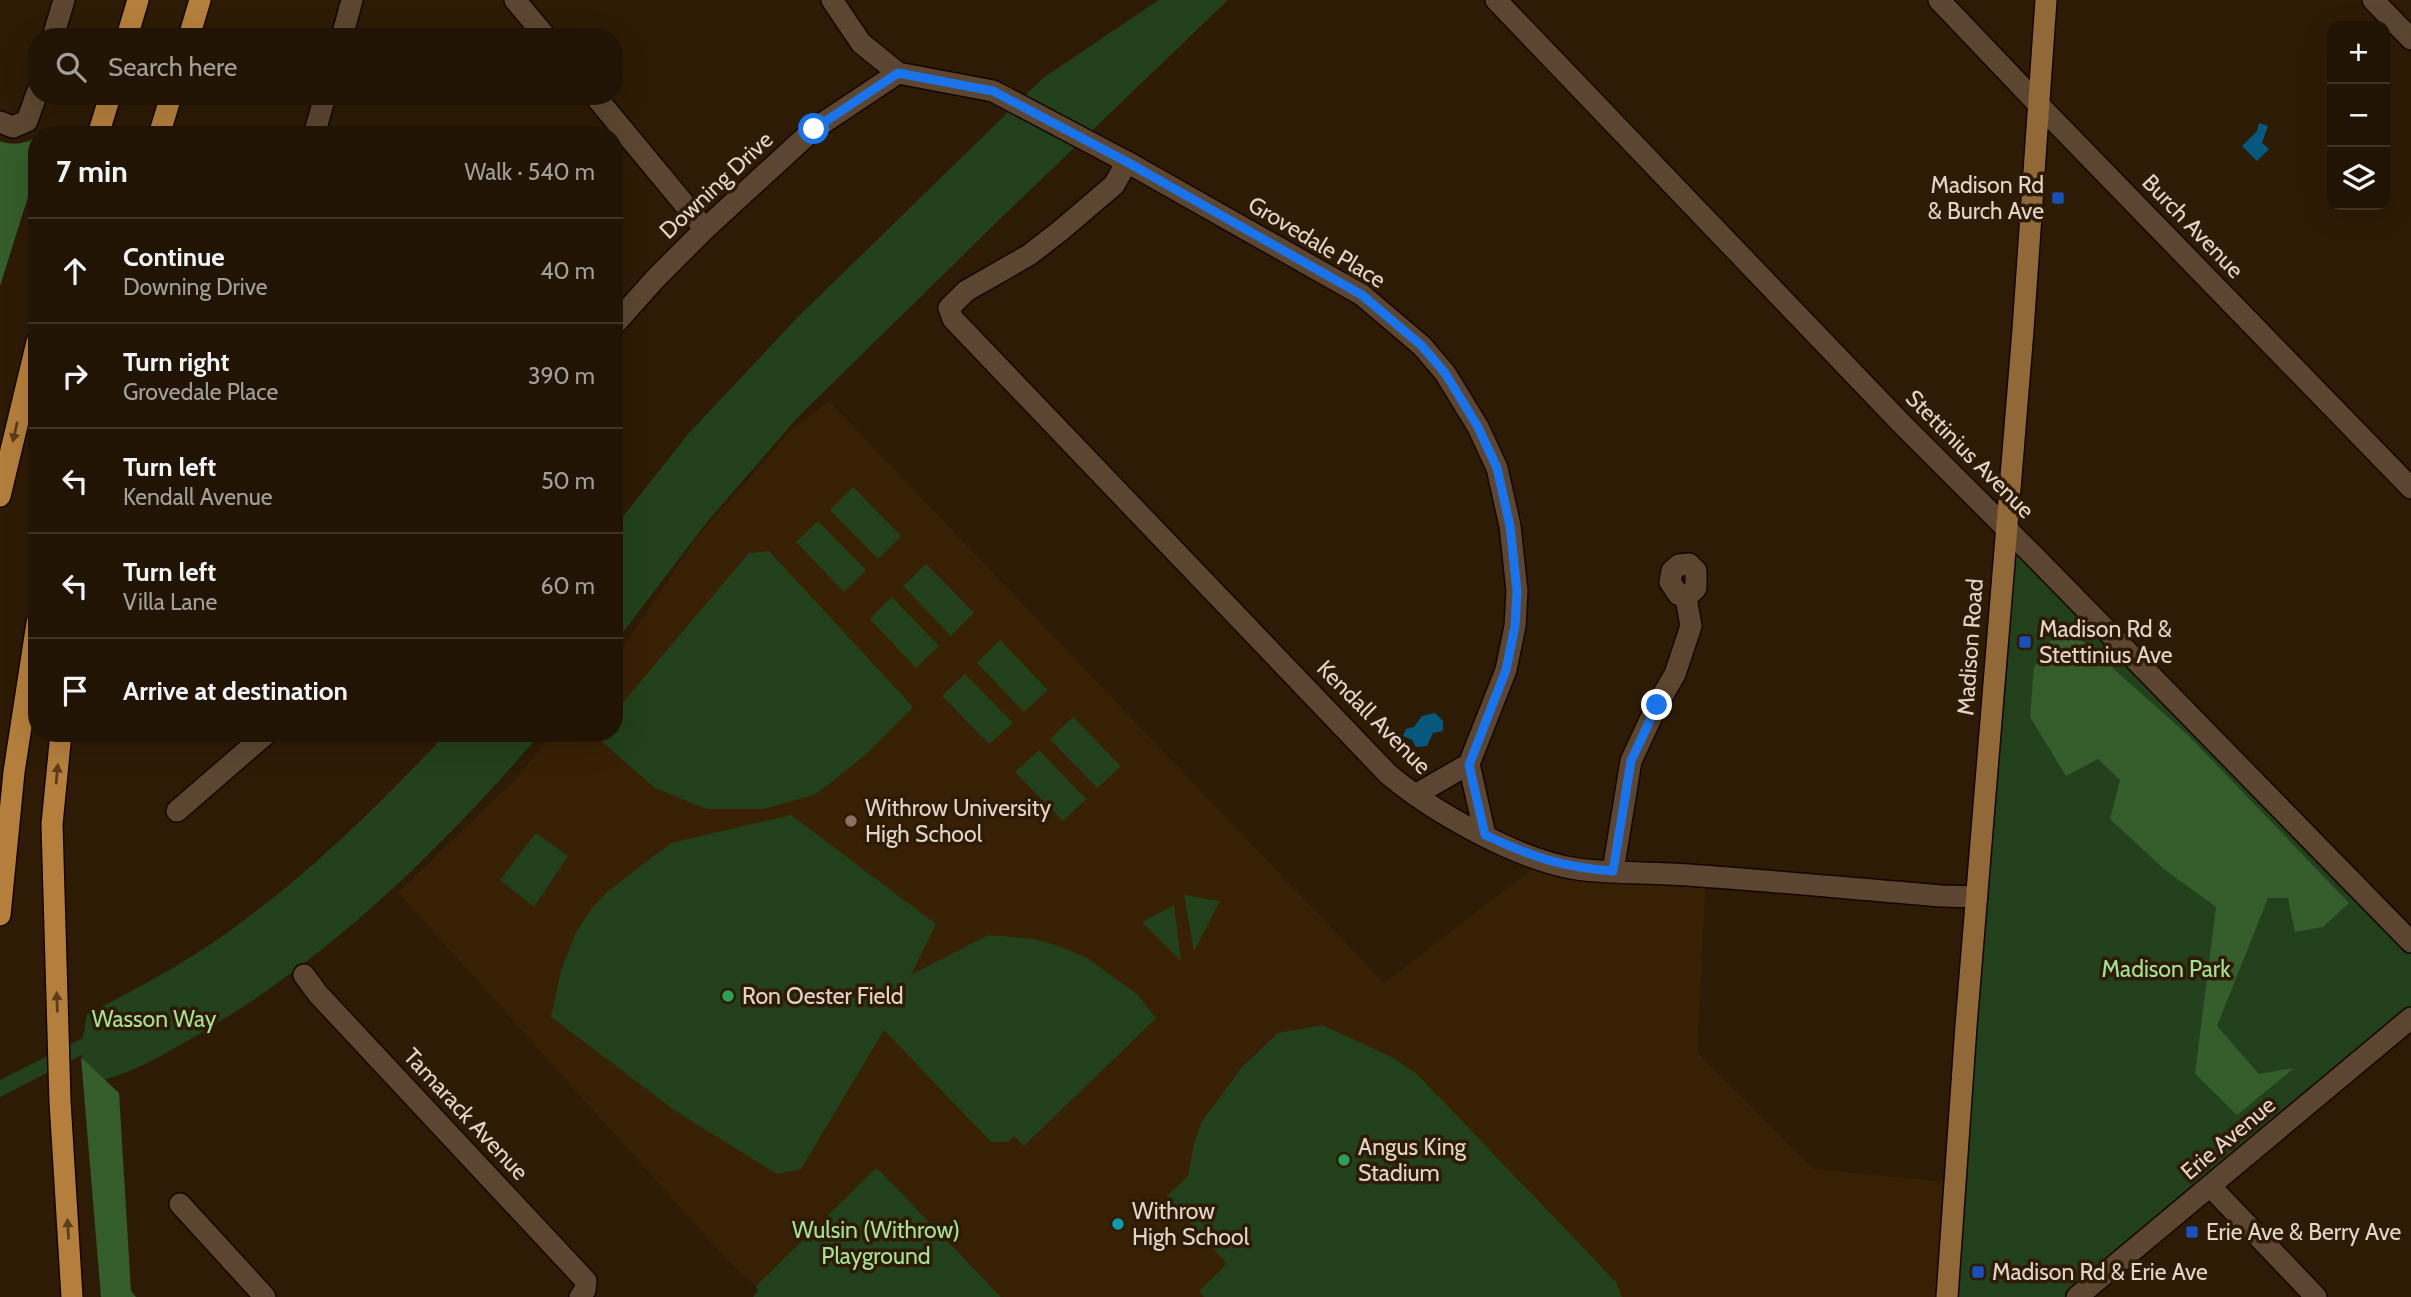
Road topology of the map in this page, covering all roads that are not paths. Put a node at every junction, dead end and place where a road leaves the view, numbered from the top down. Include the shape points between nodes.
1 (64, 0) edge
2 (138, 0) edge
3 (200, 0) edge
4 (352, 0) edge
5 (515, 0) edge
6 (832, 0) edge
7 (1496, 0) edge
8 (1940, 0) edge
9 (2046, 0) edge
10 (2373, 0) edge
11 (56, 28) edge
12 (130, 28) edge
13 (191, 28) edge
14 (344, 28) edge
15 (538, 28) edge
16 (2411, 39) edge
17 (898, 73) junction
18 (34, 105) edge
19 (107, 105) edge
20 (168, 105) edge
21 (322, 105) edge
22 (602, 105) edge
23 (2039, 105) junction
24 (0, 122) edge
25 (101, 126) edge
26 (162, 126) edge
27 (317, 126) edge
28 (620, 126) edge
29 (623, 130) edge
30 (1127, 162) junction
31 (705, 229) junction
32 (623, 315) edge
33 (28, 379) edge
34 (2411, 488) edge
35 (0, 496) edge
36 (2006, 528) junction
37 (1686, 598) dead end
38 (28, 681) edge
39 (60, 742) edge
40 (257, 742) edge
41 (1469, 765) junction
42 (1415, 795) junction
43 (177, 811) dead end
44 (1485, 835) junction
45 (1613, 871) junction
46 (1977, 897) junction
47 (0, 915) edge
48 (2411, 942) edge
49 (304, 975) dead end
50 (2411, 1018) edge
51 (2211, 1187) junction
52 (180, 1204) dead end
53 (582, 1294) edge
54 (72, 1297) edge
55 (265, 1297) edge
56 (1947, 1297) edge
57 (2077, 1297) edge
58 (2316, 1297) edge

1 - 11 street
2 - 12 highway
3 - 13 highway
4 - 14 street
5 - 15 street
6 - 17 street, Grovedale Place via 861,43
7 - 36 street, Stettinius Avenue
8 - 23 street, Burch Avenue
9 - 23 main road, Madison Road
10 - 16 street
17 - 30 street, Grovedale Place via 993,91
17 - 31 street, Downing Drive via 814,129
18 - 24 street via 21,126
19 - 25 highway
20 - 26 highway
21 - 27 street
22 - 28 street
23 - 34 street, Burch Avenue
23 - 36 main road, Madison Road
29 - 31 street
30 - 41 street, Grovedale Place via 1362,295 1422,346 1454,386 1478,427 1499,477 1517,591 1506,670
30 - 42 street, Kendall Avenue via 1114,185 1060,231 958,297 949,308 953,319 1388,774
31 - 32 street, Downing Drive
33 -> 35 highway
36 - 46 main road, Madison Road
36 - 48 street, Stettinius Avenue
37 - 45 street via 1691,626 1675,674 1631,761
38 - 47 highway
54 -> 39 highway via 60,1101 52,824
40 - 43 street
41 - 42 street
41 - 44 street
42 - 44 street, Kendall Avenue
44 - 45 street, Kendall Avenue via 1576,869
45 - 46 street, Kendall Avenue
46 - 56 main road, Madison Road
49 - 53 street, Tamarack Avenue via 566,1258 586,1281
50 - 51 street, Erie Avenue
51 - 57 street, Erie Avenue
51 - 58 street
52 - 55 street

